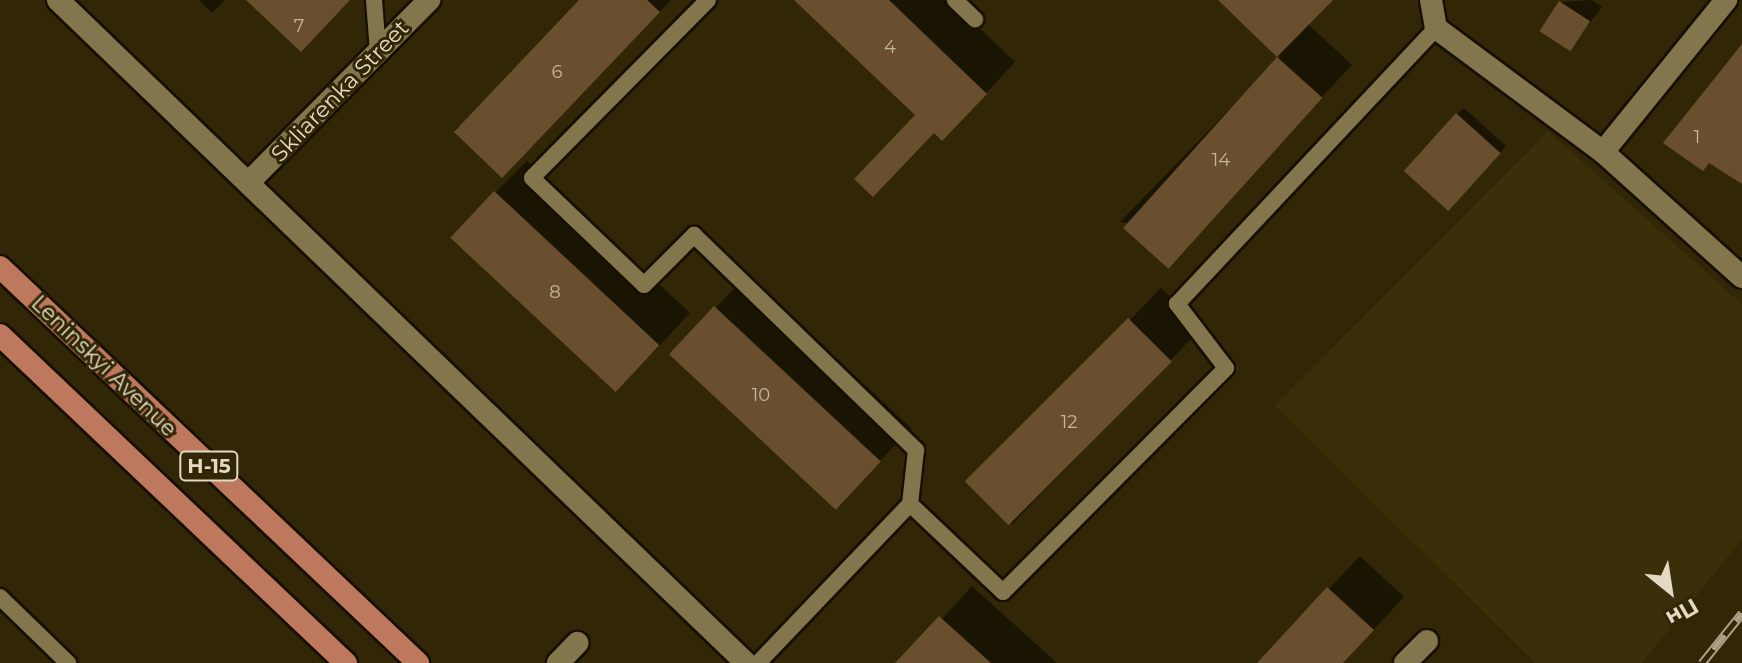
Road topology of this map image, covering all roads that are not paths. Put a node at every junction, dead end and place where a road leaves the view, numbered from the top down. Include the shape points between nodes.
1 (58, 0) edge
2 (374, 0) edge
3 (429, 0) edge
4 (708, 0) edge
5 (955, 0) edge
6 (1431, 0) edge
7 (1726, 0) edge
8 (975, 19) dead end
9 (1436, 28) junction
10 (378, 52) junction
11 (1603, 152) junction
12 (250, 181) junction
13 (0, 267) edge
14 (1742, 277) edge
15 (0, 335) edge
16 (910, 504) junction
17 (0, 597) edge
18 (1427, 641) dead end
19 (577, 643) dead end
20 (68, 663) edge
21 (346, 663) edge
22 (418, 663) edge
23 (558, 663) edge
24 (746, 663) edge
25 (758, 663) edge
26 (1405, 663) edge

1 - 12 street
2 - 10 lane
3 - 10 street, Skliarenka Street
4 - 16 lane via 532,178 644,285 694,235 916,450
5 - 8 lane
6 - 9 street
7 - 11 street
9 - 11 street
9 - 16 lane via 1177,304 1226,368 1003,592
10 - 12 street, Skliarenka Street
11 - 14 street
12 - 24 street
13 - 22 main road, Leninskyi Avenue / Н-15
15 - 21 main road, Н-15
16 - 25 lane
17 - 20 lane
18 - 26 street
19 - 23 street

